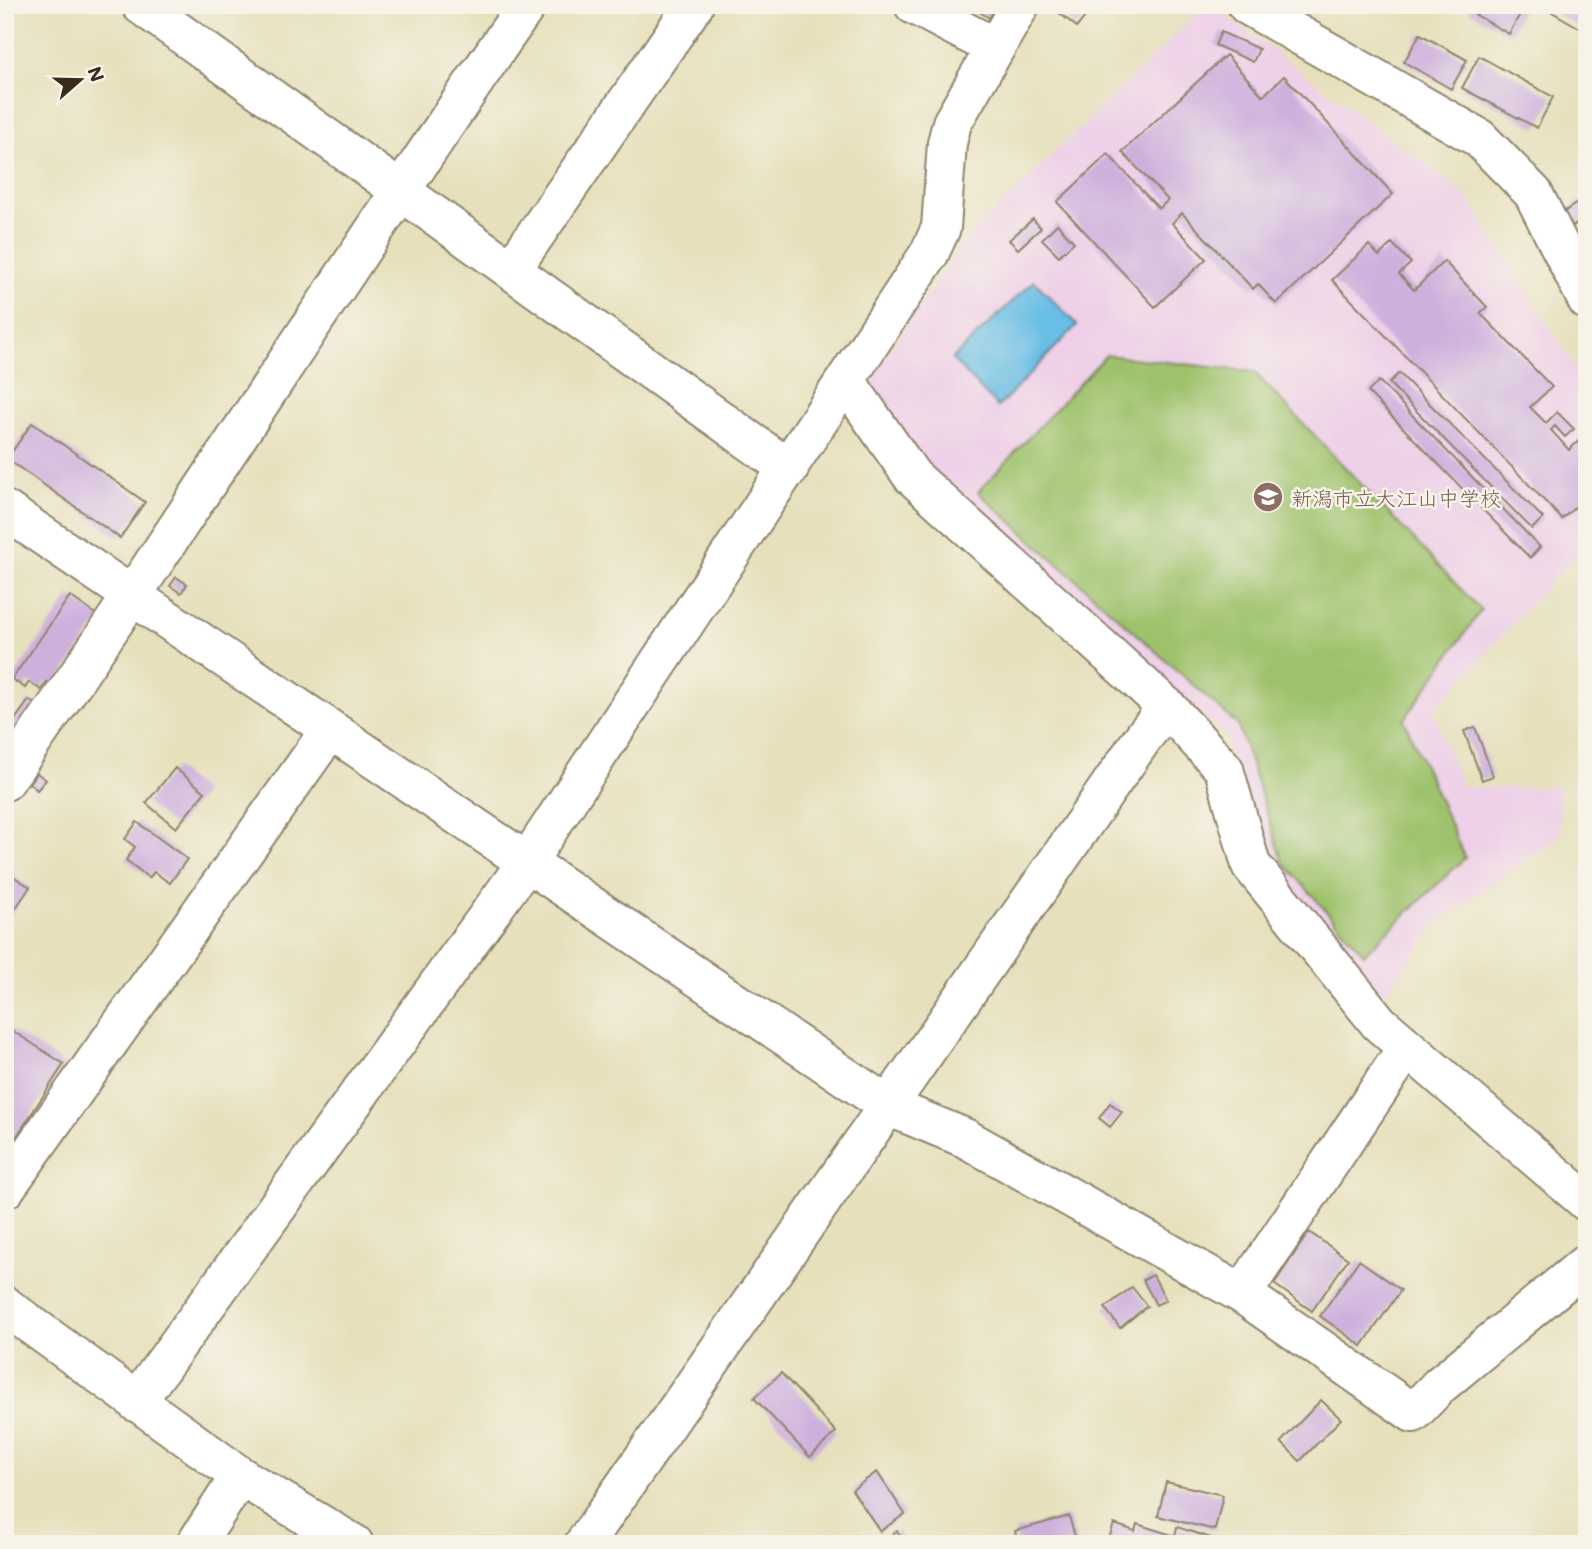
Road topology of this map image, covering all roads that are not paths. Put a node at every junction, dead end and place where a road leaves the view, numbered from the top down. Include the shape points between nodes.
1 (141, 5) edge
2 (527, 5) edge
3 (694, 5) edge
4 (915, 5) edge
5 (1020, 5) edge
6 (1247, 5) edge
7 (994, 47) junction
8 (399, 189) junction
9 (511, 270) junction
10 (1587, 300) edge
11 (846, 381) junction
12 (789, 469) junction
13 (5, 510) edge
14 (133, 598) junction
15 (1167, 708) junction
16 (330, 730) junction
17 (5, 780) edge
18 (527, 862) junction
19 (1406, 1049) junction
20 (890, 1107) junction
21 (5, 1189) edge
22 (1587, 1202) edge
23 (1587, 1263) edge
24 (1242, 1294) junction
25 (5, 1306) edge
26 (136, 1402) junction
27 (240, 1476) junction
28 (196, 1544) edge
29 (354, 1544) edge
30 (584, 1544) edge

1 - 8 street
2 - 8 street
3 - 9 street
4 - 7 street
5 - 7 street
6 - 10 street via 1479,138 1533,193
7 - 11 street via 952,123 941,228 929,254
8 - 9 street
8 - 14 street
9 - 12 street
11 - 12 street
11 - 15 street via 912,476
12 - 18 street
13 - 14 street
14 - 16 street
14 - 17 street
15 - 19 street via 1224,769 1251,865 1379,1023
15 - 20 street
16 - 18 street
16 - 21 street
18 - 20 street
18 - 26 street
19 - 22 street
19 - 24 street
20 - 24 street via 965,1138
20 - 30 street
23 - 24 street via 1440,1385 1413,1413
25 - 26 street
26 - 27 street
27 - 28 street
27 - 29 street

